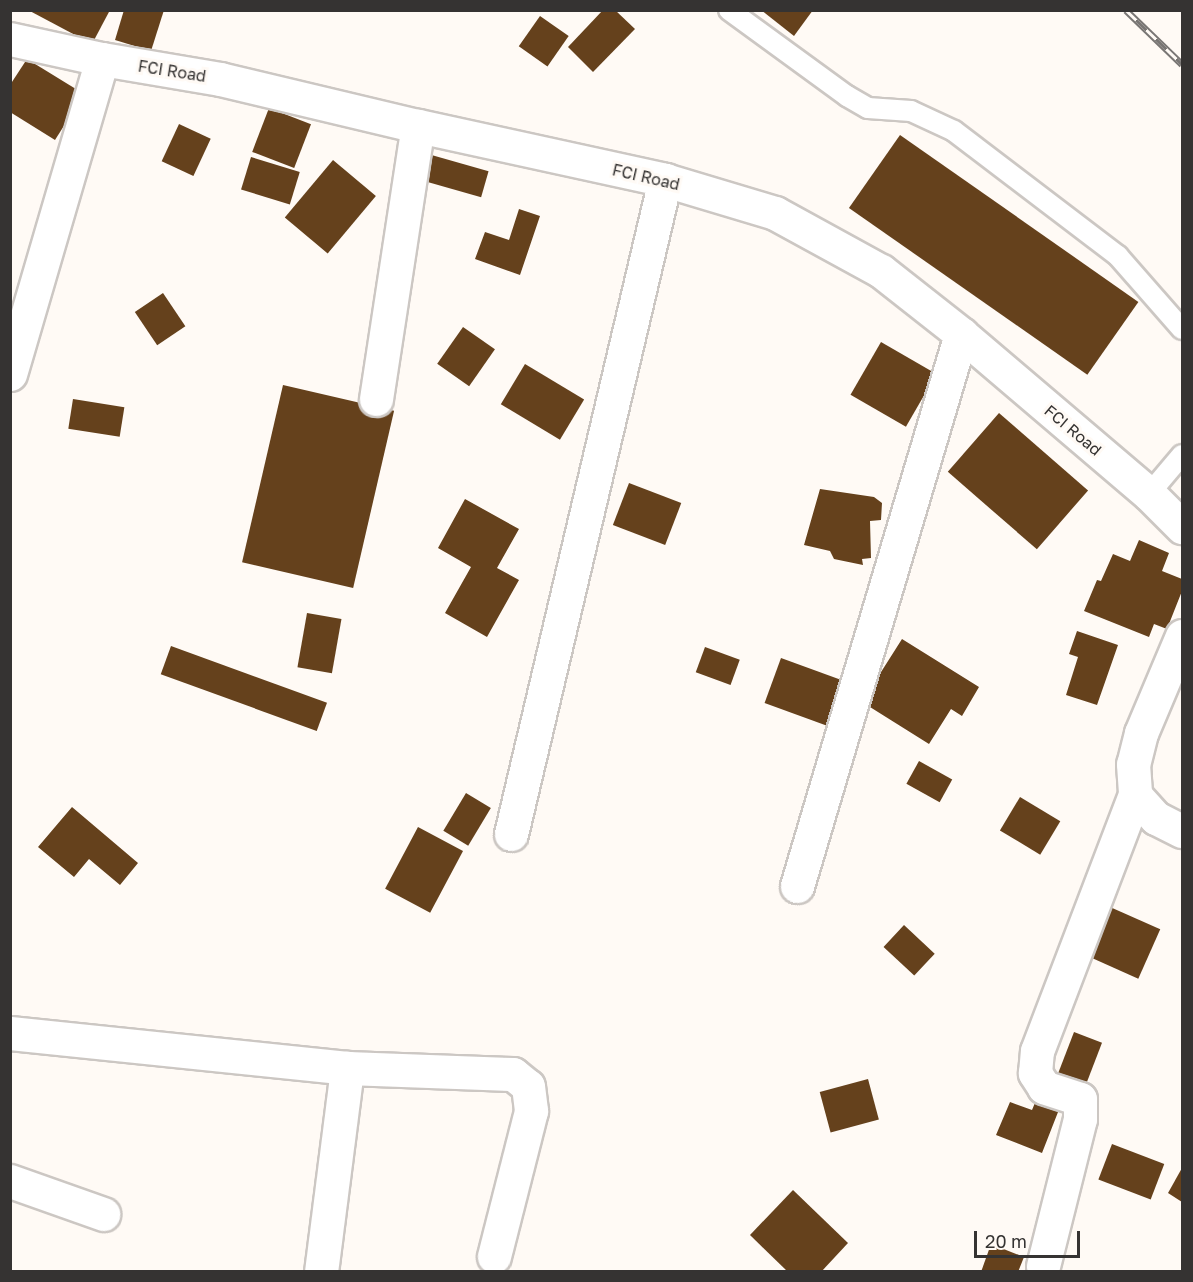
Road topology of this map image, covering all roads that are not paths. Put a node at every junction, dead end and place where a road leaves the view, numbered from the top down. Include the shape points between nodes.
1 (729, 10) edge
2 (10, 39) edge
3 (102, 59) junction
4 (418, 126) junction
5 (665, 180) junction
6 (1182, 329) edge
7 (960, 334) junction
8 (10, 374) edge
9 (376, 399) dead end
10 (1182, 455) edge
11 (1149, 494) junction
12 (1182, 527) edge
13 (1182, 636) edge
14 (1136, 795) junction
15 (1182, 831) edge
16 (511, 834) dead end
17 (797, 886) dead end
18 (10, 1034) edge
19 (347, 1068) junction
20 (10, 1181) edge
21 (103, 1214) dead end
22 (494, 1256) dead end
23 (1048, 1270) edge
24 (321, 1272) edge

1 - 6 lane via 868,108 911,111 954,131 1118,256
2 - 3 street, FCI Road
3 - 4 street, FCI Road via 220,79
3 - 8 street
4 - 5 street, FCI Road
4 - 9 street
5 - 7 street, FCI Road via 775,213 881,271
5 - 16 street
7 - 11 street, FCI Road
7 - 17 street
10 - 11 lane
11 - 12 street, FCI Road
13 - 14 street via 1141,733 1133,764
14 - 15 street via 1156,818
14 - 23 street via 1037,1051 1035,1072 1044,1087 1080,1099 1080,1119
18 - 19 street
19 - 22 street via 513,1074 528,1086 531,1111
19 - 24 street
20 - 21 street

